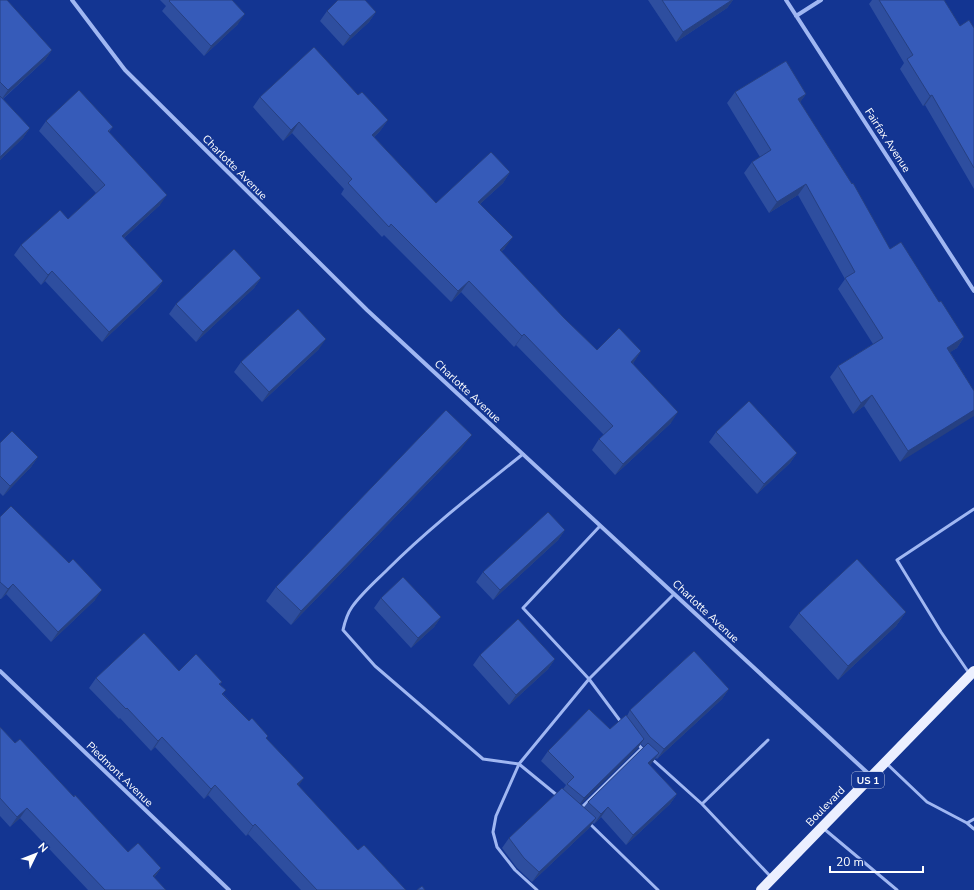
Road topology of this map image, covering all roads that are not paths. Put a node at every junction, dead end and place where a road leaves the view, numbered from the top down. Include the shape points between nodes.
1 (72, 0) edge
2 (786, 0) edge
3 (821, 0) edge
4 (796, 16) junction
5 (974, 291) edge
6 (523, 454) junction
7 (974, 509) edge
8 (600, 526) junction
9 (674, 594) junction
10 (0, 671) edge
11 (972, 673) edge
12 (589, 679) junction
13 (622, 723) edge
14 (768, 740) dead end
15 (636, 742) edge
16 (641, 749) junction
17 (886, 762) junction
18 (519, 764) junction
19 (872, 776) junction
20 (560, 797) edge
21 (702, 804) junction
22 (577, 812) edge
23 (974, 819) edge
24 (588, 822) edge
25 (967, 823) junction
26 (822, 827) junction
27 (974, 829) edge
28 (772, 878) junction
29 (228, 890) edge
30 (537, 890) edge
31 (658, 890) edge
32 (761, 890) edge
33 (897, 890) edge

1 - 6 street, Charlotte Avenue via 124,70 367,310
2 - 4 street, Fairfax Avenue
3 - 4 street
4 - 5 street, Fairfax Avenue
6 - 8 street, Charlotte Avenue
6 - 18 lane via 429,530 397,560 352,607 343,630 375,666 483,759
7 - 11 lane via 897,560 941,632
8 - 9 street, Charlotte Avenue
8 - 12 lane via 523,608
9 - 12 lane
9 - 19 street, Charlotte Avenue
10 - 29 street, Piedmont Avenue
11 - 17 main road, Boulevard / US 1
12 - 13 lane
12 - 18 lane
14 - 21 lane
15 - 16 lane
16 - 21 lane
16 - 22 lane
17 - 19 main road, Boulevard / US 1
17 - 25 lane via 927,802
18 - 20 lane
18 - 30 lane via 496,816 493,832 497,847 515,870
19 - 26 main road, Boulevard / US 1
21 - 28 lane
23 - 25 lane
24 - 31 lane
25 - 27 lane
26 - 28 main road, Boulevard / US 1
26 - 33 lane
28 - 32 main road, Boulevard / US 1

